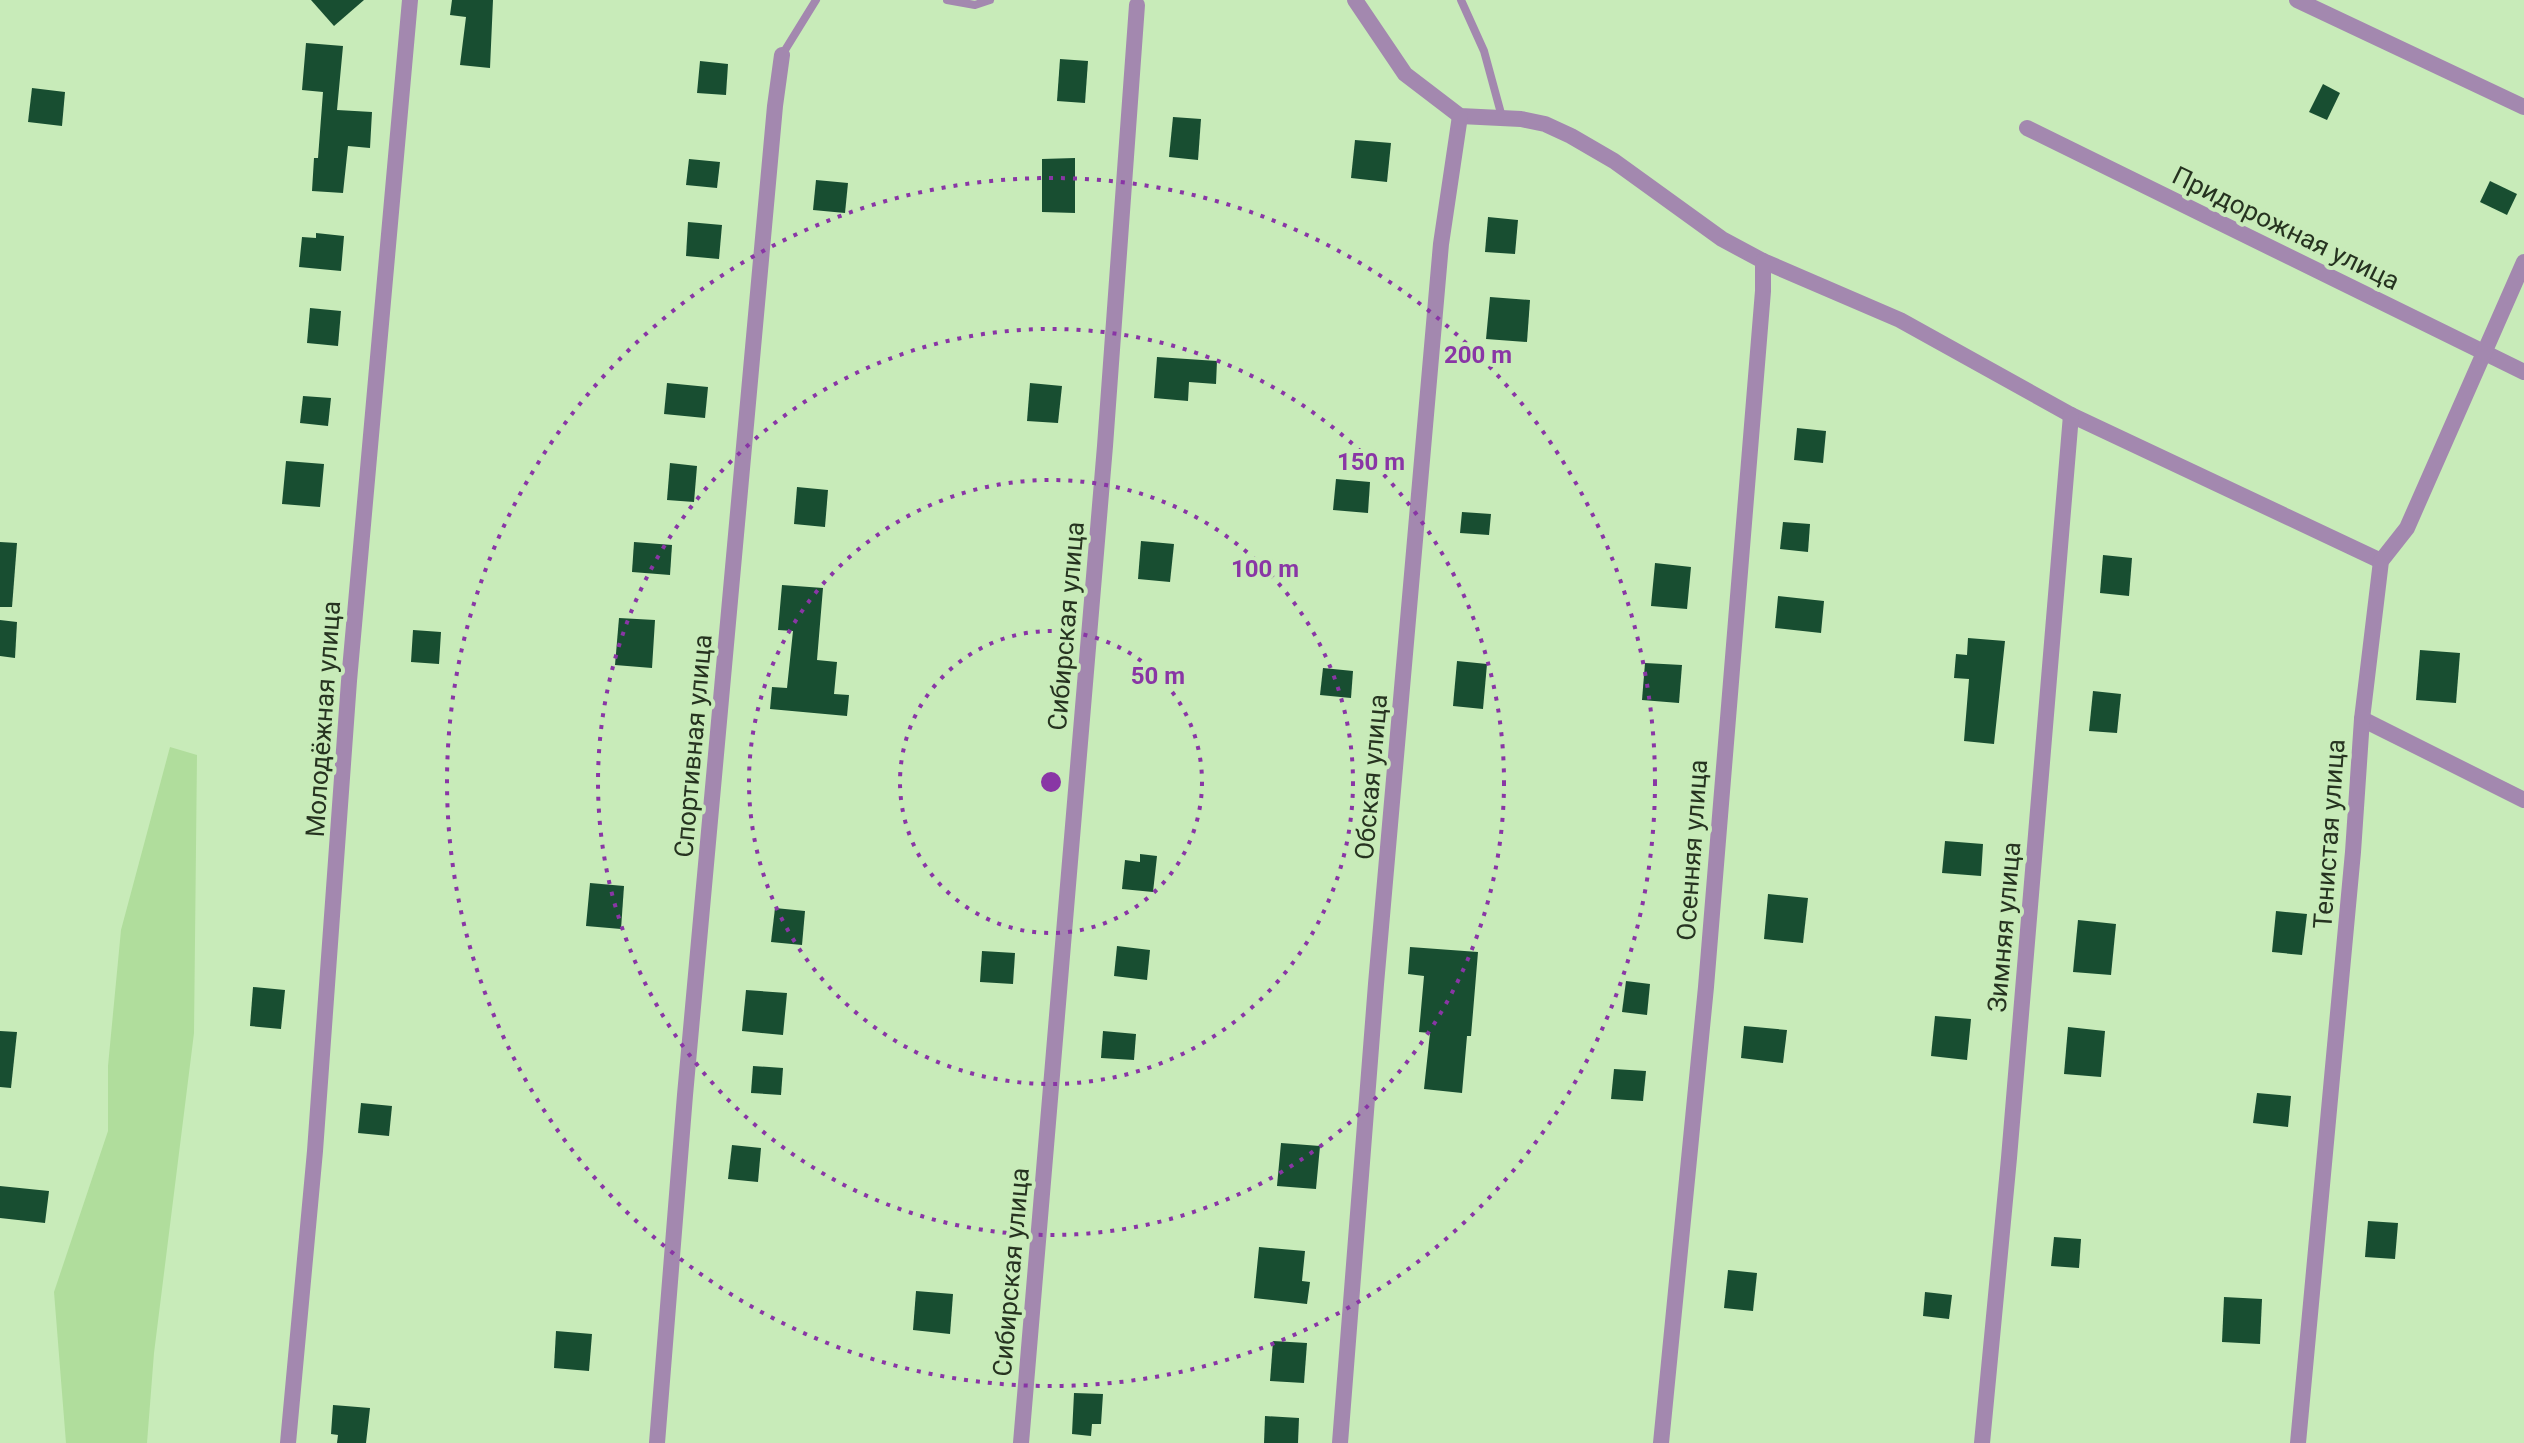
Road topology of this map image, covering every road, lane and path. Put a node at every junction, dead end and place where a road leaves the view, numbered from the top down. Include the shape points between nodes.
1 (410, 0) edge
2 (816, 0) edge
3 (947, 0) edge
4 (990, 0) edge
5 (1355, 0) edge
6 (1461, 0) edge
7 (2297, 0) edge
8 (1137, 2) edge
9 (782, 55) joint
10 (2524, 107) edge
11 (1460, 116) junction
12 (1503, 118) junction
13 (2027, 128) dead end
14 (1763, 261) junction
15 (2524, 262) edge
16 (2483, 352) junction
17 (2524, 372) edge
18 (2071, 415) junction
19 (2381, 561) junction
20 (2362, 719) junction
21 (2524, 800) edge
22 (288, 1443) edge
23 (657, 1443) edge
24 (1021, 1443) edge
25 (1340, 1443) edge
26 (1661, 1443) edge
27 (1982, 1443) edge
28 (2298, 1443) edge

1 - 22 street, Молодёжная улица
2 - 9 lane
3 - 4 lane via 975,5
5 - 11 street via 1405,74
6 - 12 lane via 1484,51
7 - 10 street
8 - 24 street, Сибирская улица via 1104,462
9 - 23 street, Спортивная улица
11 - 12 street
11 - 25 street, Обская улица via 1441,244
12 - 14 street via 1545,124 1571,136
13 - 16 street, Придорожная улица
14 - 18 street via 1900,320
14 - 26 street, Осенняя улица via 1706,987
15 - 16 street
16 - 17 street, Придорожная улица
16 - 19 street via 2407,528
18 - 19 street
18 - 27 street, Зимняя улица
19 - 20 street, Тенистая улица
20 - 21 street
20 - 28 street, Тенистая улица

